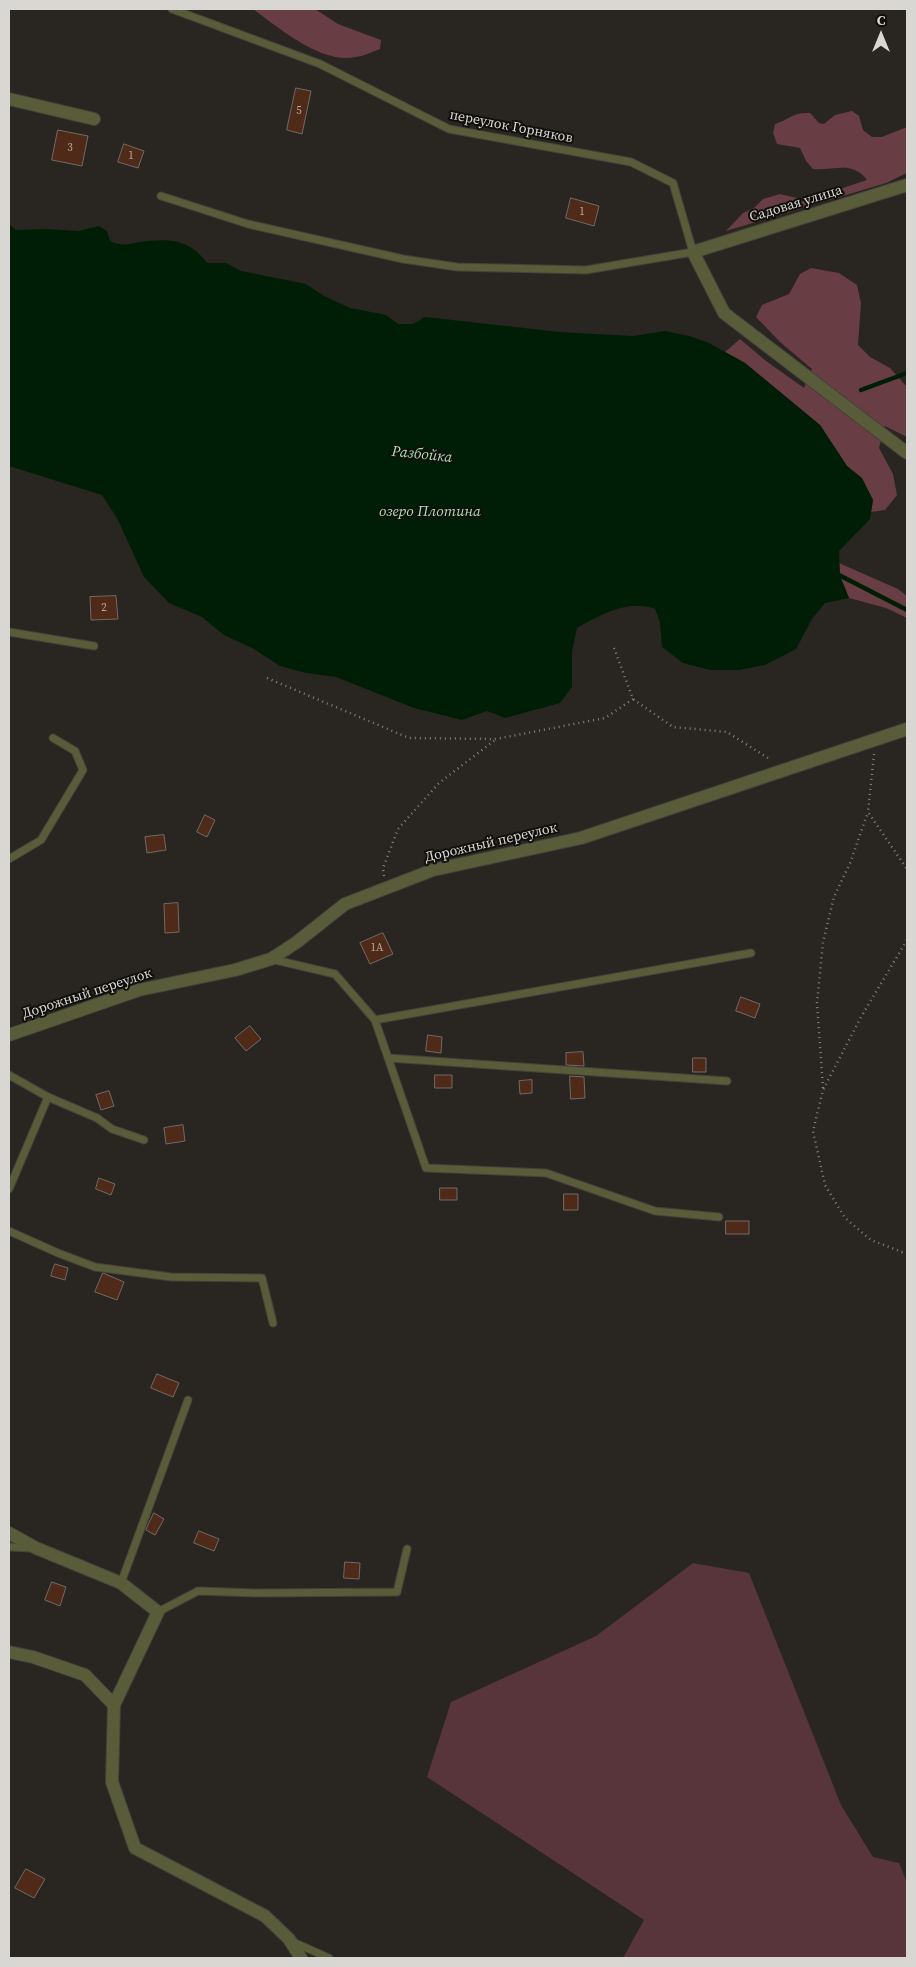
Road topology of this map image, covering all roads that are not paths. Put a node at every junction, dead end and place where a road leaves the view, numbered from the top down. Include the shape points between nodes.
1 (172, 9) edge
2 (9, 99) edge
3 (94, 119) dead end
4 (907, 185) edge
5 (161, 196) dead end
6 (693, 252) junction
7 (907, 454) edge
8 (9, 632) edge
9 (94, 646) dead end
10 (907, 729) edge
11 (53, 738) dead end
12 (9, 859) edge
13 (752, 953) dead end
14 (271, 959) junction
15 (375, 1020) junction
16 (9, 1035) edge
17 (388, 1058) junction
18 (9, 1074) edge
19 (727, 1081) dead end
20 (48, 1097) junction
21 (144, 1140) dead end
22 (9, 1189) edge
23 (719, 1217) dead end
24 (9, 1232) edge
25 (273, 1323) dead end
26 (188, 1400) dead end
27 (9, 1533) edge
28 (9, 1547) edge
29 (36, 1548) junction
30 (407, 1549) dead end
31 (121, 1583) junction
32 (158, 1612) junction
33 (9, 1652) edge
34 (114, 1705) junction
35 (288, 1939) junction
36 (301, 1958) edge
37 (329, 1958) edge

1 - 6 lane, переулок Горняков via 320,64 449,130 631,162 673,184
2 - 3 street
4 - 6 street, Садовая улица
5 - 6 lane via 248,224 403,259 457,266 586,270
6 - 7 street via 724,313
8 - 9 lane
10 - 14 street, Дорожный переулок via 581,838 433,870 345,904
11 - 12 lane via 75,751 82,770 41,840
13 - 15 lane
14 - 15 lane via 336,974
14 - 16 street, Дорожный переулок via 139,990
15 - 17 lane
17 - 19 lane
17 - 23 lane via 426,1168 546,1173 655,1212
18 - 20 lane
20 - 21 lane via 97,1118 112,1129
20 - 22 lane
24 - 25 lane via 95,1267 171,1276 262,1278
26 - 31 lane
27 - 29 street
28 - 29 lane
29 - 31 street
30 - 32 lane via 397,1592 198,1591
31 - 32 street
32 - 34 street
33 - 34 street via 85,1675
34 - 35 street via 112,1782 135,1848 265,1916
35 - 36 street
35 - 37 lane

